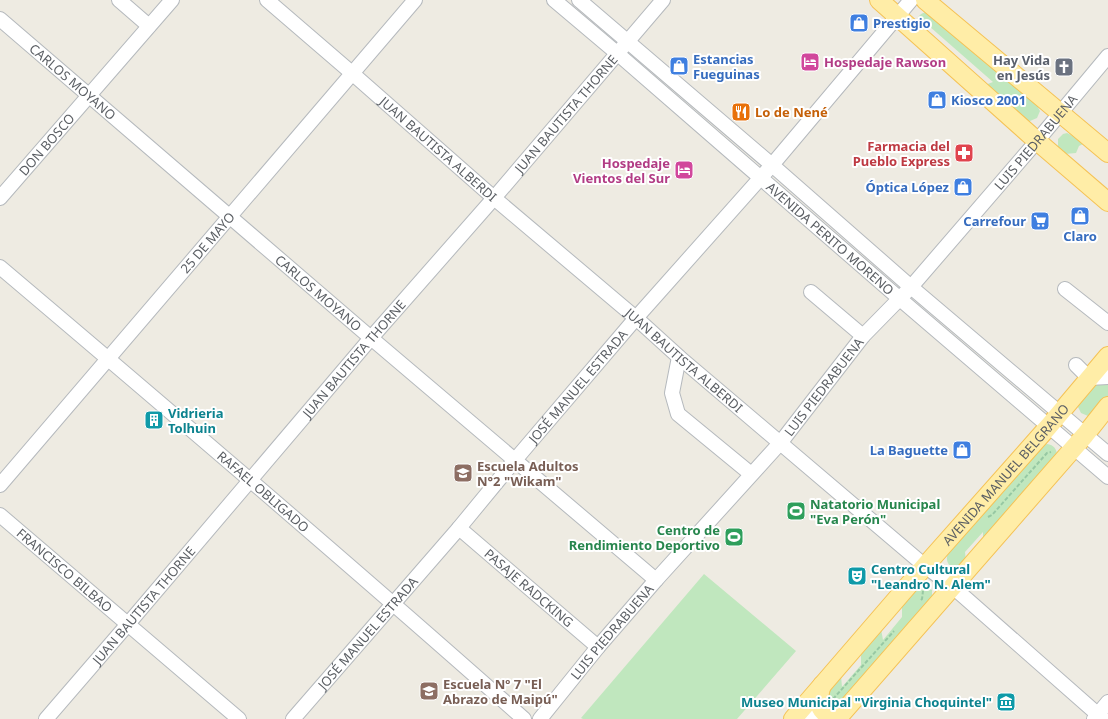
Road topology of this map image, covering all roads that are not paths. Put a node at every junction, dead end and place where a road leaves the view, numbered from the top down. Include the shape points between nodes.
1 (119, 0) edge
2 (172, 0) edge
3 (267, 0) edge
4 (415, 0) edge
5 (554, 0) edge
6 (579, 0) edge
7 (664, 0) edge
8 (879, 0) edge
9 (911, 0) edge
10 (926, 0) edge
11 (897, 15) junction
12 (0, 19) edge
13 (149, 26) junction
14 (628, 42) junction
15 (618, 54) junction
16 (1108, 56) edge
17 (353, 74) junction
18 (89, 96) junction
19 (1060, 112) junction
20 (1037, 142) junction
21 (1108, 154) edge
22 (772, 165) junction
23 (761, 179) junction
24 (0, 198) edge
25 (494, 198) junction
26 (1108, 202) edge
27 (230, 217) junction
28 (0, 267) edge
29 (911, 287) junction
30 (1066, 289) dead end
31 (811, 292) dead end
32 (900, 299) junction
33 (636, 318) junction
34 (1108, 323) edge
35 (863, 336) junction
36 (371, 338) junction
37 (1108, 356) edge
38 (679, 357) junction
39 (109, 359) junction
40 (1076, 365) dead end
41 (1108, 376) edge
42 (1089, 378) junction
43 (1108, 406) edge
44 (1054, 419) junction
45 (1080, 441) junction
46 (781, 442) junction
47 (1108, 454) edge
48 (515, 460) junction
49 (751, 474) junction
50 (1108, 477) edge
51 (250, 480) junction
52 (0, 485) edge
53 (0, 515) edge
54 (459, 528) junction
55 (925, 566) junction
56 (656, 580) junction
57 (952, 587) junction
58 (393, 603) junction
59 (128, 624) junction
60 (598, 647) junction
61 (822, 685) junction
62 (1108, 702) edge
63 (841, 713) edge
64 (803, 716) edge
65 (1098, 717) edge
66 (46, 719) edge
67 (239, 719) edge
68 (293, 719) edge
69 (524, 719) edge
70 (540, 719) edge

1 - 13 street
2 - 13 street, DON BOSCO
3 - 17 street, JUAN BAUTISTA ALBERDI
4 - 17 street, 25 DE MAYO
5 - 15 street, AVENIDA PERITO MORENO
6 - 14 street, AVENIDA PERITO MORENO
7 - 14 street, JUAN BAUTISTA THORNE
8 - 11 main road
9 - 11 street, JOSÉ MANUEL ESTRADA
10 - 19 main road
11 - 20 main road
11 - 22 street, JOSÉ MANUEL ESTRADA
12 - 18 street, CARLOS MOYANO
13 - 18 street, DON BOSCO
14 - 15 street, JUAN BAUTISTA THORNE
14 - 22 street, AVENIDA PERITO MORENO
15 - 23 street, AVENIDA PERITO MORENO
15 - 25 street, JUAN BAUTISTA THORNE
16 - 19 street, LUIS PIEDRABUENA
17 - 25 street, JUAN BAUTISTA ALBERDI
17 - 27 street, 25 DE MAYO
18 - 24 street, DON BOSCO
18 - 27 street, CARLOS MOYANO
19 - 20 street, LUIS PIEDRABUENA
19 - 21 main road
20 - 26 main road
20 - 29 street, LUIS PIEDRABUENA
22 - 23 street, JOSÉ MANUEL ESTRADA
22 - 29 street, AVENIDA PERITO MORENO
23 - 32 street, AVENIDA PERITO MORENO
23 - 33 street, JOSÉ MANUEL ESTRADA
25 - 33 street, JUAN BAUTISTA ALBERDI
25 - 36 street, JUAN BAUTISTA THORNE
27 - 36 street, CARLOS MOYANO
27 - 39 street, 25 DE MAYO
28 - 39 street, RAFAEL OBLIGADO
29 - 32 street, LUIS PIEDRABUENA
29 - 44 street, AVENIDA PERITO MORENO
30 - 34 street
31 - 35 street
32 - 35 street, LUIS PIEDRABUENA
32 - 44 street, AVENIDA PERITO MORENO
33 - 38 street, JUAN BAUTISTA ALBERDI
33 - 48 street, JOSÉ MANUEL ESTRADA
35 - 46 street, LUIS PIEDRABUENA
36 - 48 street, CARLOS MOYANO
36 - 51 street, JUAN BAUTISTA THORNE
37 - 42 main road, AVENIDA MANUEL BELGRANO
38 - 46 street, JUAN BAUTISTA ALBERDI
38 - 49 street via 672,393 678,414
39 - 51 street, RAFAEL OBLIGADO
39 - 52 street, 25 DE MAYO
40 - 42 street
41 - 42 street
42 - 44 main road, AVENIDA MANUEL BELGRANO
43 - 45 main road
44 - 45 street, AVENIDA PERITO MORENO
44 - 55 main road, AVENIDA MANUEL BELGRANO
45 - 47 street, AVENIDA PERITO MORENO
45 - 50 street, AVENIDA PERITO MORENO
45 - 57 main road
46 - 49 street, LUIS PIEDRABUENA
46 - 55 street, JUAN BAUTISTA ALBERDI
48 - 54 street, JOSÉ MANUEL ESTRADA
48 - 56 street, CARLOS MOYANO
49 - 56 street, LUIS PIEDRABUENA
51 - 58 street, RAFAEL OBLIGADO
51 - 59 street, JUAN BAUTISTA THORNE
53 - 59 street, FRANCISCO BILBAO
54 - 58 street, JOSÉ MANUEL ESTRADA
54 - 60 street, PASAJE RADCKING
55 - 57 street, JUAN BAUTISTA ALBERDI
55 - 61 main road, AVENIDA MANUEL BELGRANO
56 - 60 street, LUIS PIEDRABUENA
57 - 63 main road
57 - 65 street, JUAN BAUTISTA ALBERDI
58 - 68 street, JOSÉ MANUEL ESTRADA
58 - 69 street, RAFAEL OBLIGADO
59 - 66 street, JUAN BAUTISTA THORNE
59 - 67 street, FRANCISCO BILBAO
60 - 70 street, LUIS PIEDRABUENA
61 - 63 main road via 820,708 828,714
61 - 64 main road, AVENIDA MANUEL BELGRANO
62 - 65 street

